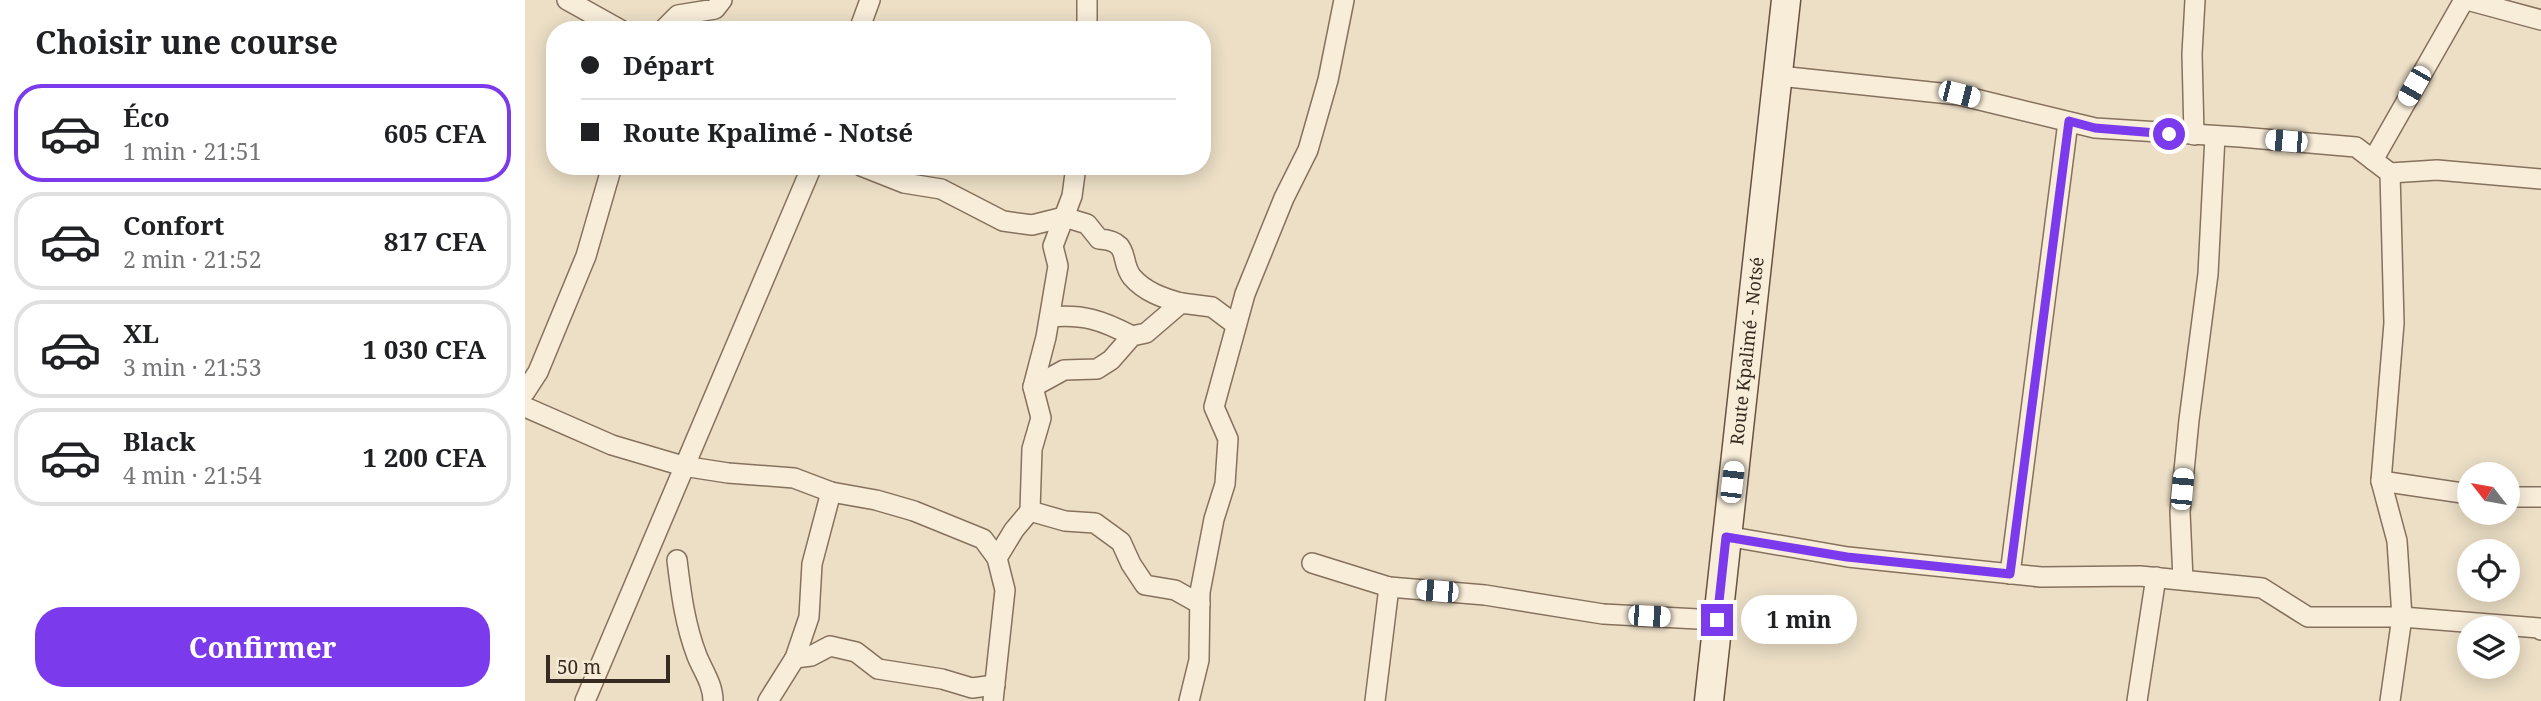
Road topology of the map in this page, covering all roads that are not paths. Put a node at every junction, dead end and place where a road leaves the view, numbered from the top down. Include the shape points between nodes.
1 (567, 0) edge
2 (722, 0) edge
3 (870, 0) edge
4 (1087, 0) edge
5 (1344, 0) edge
6 (1786, 0) edge
7 (2195, 0) edge
8 (2465, 0) edge
9 (2541, 20) edge
10 (605, 21) edge
11 (672, 21) edge
12 (862, 21) edge
13 (1087, 21) edge
14 (1779, 76) junction
15 (2069, 121) junction
16 (2194, 135) junction
17 (2215, 136) junction
18 (2373, 160) junction
19 (2390, 173) junction
20 (609, 175) edge
21 (808, 175) edge
22 (884, 175) edge
23 (1075, 175) edge
24 (2541, 179) edge
25 (1064, 217) junction
26 (1181, 303) junction
27 (1049, 317) junction
28 (1236, 325) junction
29 (1132, 336) junction
30 (1033, 387) junction
31 (525, 392) edge
32 (525, 407) edge
33 (684, 466) junction
34 (2381, 481) junction
35 (831, 492) junction
36 (2457, 492) edge
37 (2541, 497) edge
38 (2520, 498) edge
39 (1030, 511) junction
40 (1726, 537) junction
41 (997, 558) junction
42 (677, 560) dead end
43 (1312, 564) dead end
44 (2010, 574) junction
45 (2155, 578) junction
46 (2183, 580) junction
47 (1389, 587) junction
48 (1200, 604) junction
49 (809, 617) junction
50 (2402, 617) junction
51 (1717, 620) junction
52 (2541, 630) edge
53 (830, 646) junction
54 (795, 659) junction
55 (994, 693) edge
56 (585, 701) edge
57 (713, 701) edge
58 (768, 701) edge
59 (1189, 701) edge
60 (1375, 701) edge
61 (1709, 701) edge
62 (2137, 701) edge
63 (2390, 701) edge

1 - 10 street
2 - 11 street via 715,9 678,15
3 - 12 street
4 - 13 street
5 - 28 street via 1308,150 1284,198
6 - 14 main road, Route Kpalimé - Notsé
7 - 16 street
8 - 9 street
8 - 18 street
14 - 15 street via 1959,94
14 - 40 main road, Route Kpalimé - Notsé
15 - 16 street via 2095,128
15 - 44 street
16 - 17 street
17 - 18 street via 2356,147
17 - 46 street via 2209,274 2180,512
18 - 19 street
19 - 24 street via 2437,170
19 - 34 street via 2394,323
20 - 31 street via 586,256 538,372
21 - 33 street
22 - 25 street via 941,189 1003,221 1032,225
23 - 25 street
25 - 26 street via 1087,224 1099,239 1111,240 1124,252 1131,276 1155,296
25 - 27 street via 1053,246 1058,266
26 - 28 street via 1212,307
26 - 29 street via 1146,333
27 - 29 street via 1073,315 1106,322
27 - 30 street
28 - 48 street via 1214,407 1228,439 1225,484 1214,519
29 - 30 street via 1097,369 1064,370
30 - 39 street via 1041,418 1032,449
32 - 33 street via 612,445
33 - 35 street via 794,478
33 - 56 street
34 - 36 street
34 - 50 street via 2397,541
35 - 41 street via 876,500 945,523 982,539
35 - 49 street via 812,564
37 - 38 street
39 - 41 street
39 - 48 street via 1095,523 1121,542 1145,585 1175,590
40 - 44 street via 1847,557
40 - 51 main road, Route Kpalimé - Notsé
41 - 55 street via 1005,590
42 - 57 street via 683,609
43 - 47 street
44 - 45 street
45 - 46 street
45 - 62 street
46 - 50 street via 2262,589 2308,617
47 - 51 street via 1485,595 1602,614
47 - 60 street
48 - 59 street via 1199,660
49 - 53 street
49 - 54 street
50 - 52 street
50 - 63 street
51 - 61 main road, Route Kpalimé - Notsé
53 - 54 street
53 - 55 street via 856,652 878,669
54 - 58 street

